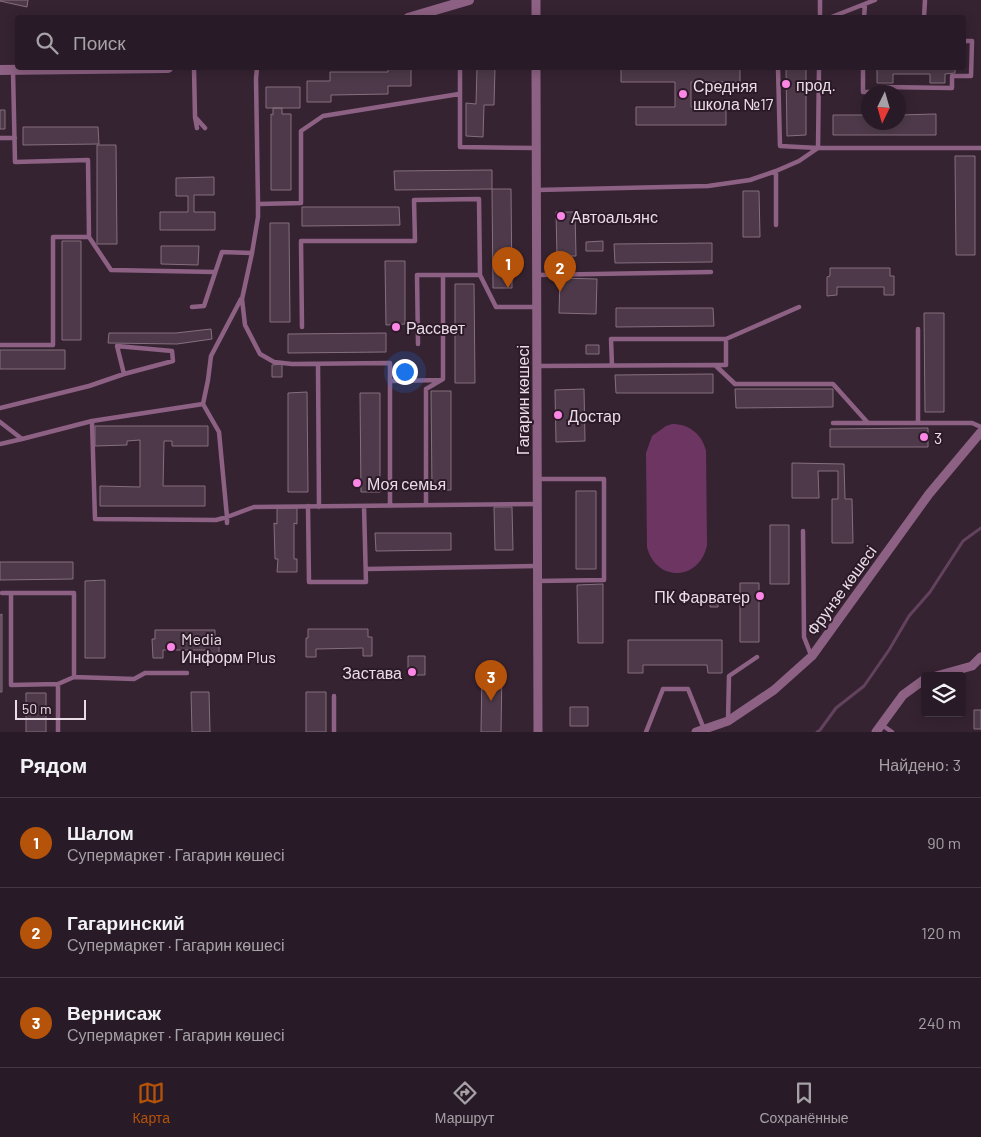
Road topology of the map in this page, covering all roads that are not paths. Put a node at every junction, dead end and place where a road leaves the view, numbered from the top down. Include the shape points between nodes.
1 (469, 0) edge
2 (536, 0) edge
3 (820, 0) edge
4 (875, 0) edge
5 (925, 0) edge
6 (865, 4) junction
7 (418, 15) edge
8 (536, 15) edge
9 (820, 15) edge
10 (837, 15) edge
11 (864, 15) edge
12 (924, 15) edge
13 (966, 41) edge
14 (0, 70) edge
15 (13, 70) joint
16 (194, 70) edge
17 (257, 70) edge
18 (460, 70) edge
19 (536, 70) edge
20 (778, 70) edge
21 (819, 70) edge
22 (863, 70) edge
23 (459, 94) junction
24 (195, 117) junction
25 (197, 128) dead end
26 (205, 128) dead end
27 (0, 138) edge
28 (15, 138) junction
29 (536, 148) junction
30 (818, 148) junction
31 (981, 148) edge
32 (776, 171) junction
33 (536, 190) junction
34 (258, 204) junction
35 (776, 226) dead end
36 (89, 237) junction
37 (252, 253) junction
38 (214, 272) junction
39 (711, 272) dead end
40 (443, 275) junction
41 (480, 275) junction
42 (537, 275) junction
43 (242, 299) junction
44 (799, 306) dead end
45 (192, 307) dead end
46 (537, 307) junction
47 (302, 327) dead end
48 (918, 329) dead end
49 (726, 339) junction
50 (418, 344) dead end
51 (0, 345) edge
52 (318, 364) junction
53 (715, 365) junction
54 (537, 366) junction
55 (612, 366) junction
56 (124, 374) junction
57 (443, 380) junction
58 (390, 381) junction
59 (203, 404) junction
60 (0, 408) edge
61 (92, 421) junction
62 (0, 422) edge
63 (833, 423) dead end
64 (868, 423) junction
65 (918, 423) junction
66 (981, 427) edge
67 (981, 432) edge
68 (22, 439) junction
69 (0, 444) edge
70 (537, 479) junction
71 (537, 504) junction
72 (426, 505) junction
73 (308, 506) junction
74 (364, 506) junction
75 (390, 506) junction
76 (319, 507) junction
77 (227, 520) junction
78 (804, 531) dead end
79 (537, 566) junction
80 (366, 568) junction
81 (538, 581) junction
82 (2, 593) dead end
83 (11, 593) junction
84 (812, 656) junction
85 (757, 657) dead end
86 (981, 657) edge
87 (950, 672) edge
88 (188, 673) dead end
89 (74, 677) junction
90 (921, 682) edge
91 (58, 684) junction
92 (334, 696) dead end
93 (728, 720) junction
94 (879, 728) edge
95 (700, 730) edge
96 (58, 732) edge
97 (334, 732) edge
98 (538, 732) edge
99 (646, 732) edge
100 (892, 732) edge

1 - 7 street
2 - 8 street
3 - 9 lane
4 - 6 lane
5 - 12 lane
6 - 10 lane
6 - 11 lane
13 - 22 lane via 972,41 971,76 952,76 952,88 882,87 874,92 863,92
14 - 15 street
15 - 28 lane
16 - 24 lane
17 - 34 lane
18 - 23 lane
19 - 29 street, Гагарин көшесі
20 - 30 lane via 780,146
21 - 30 lane
23 - 29 lane via 460,148
23 - 34 lane via 323,116 301,131 301,203
24 - 25 lane
24 - 26 lane
27 - 28 lane
28 - 36 lane via 15,162 88,160
29 - 33 street, Гагарин көшесі
30 - 31 lane
30 - 32 lane
32 - 33 lane via 750,180 708,186
32 - 35 lane
33 - 42 street, Гагарин көшесі
34 - 37 lane
36 - 38 lane via 111,270
36 - 51 lane via 53,237 53,345
37 - 38 lane via 222,252
37 - 43 lane
38 - 45 lane via 204,306
39 - 42 lane
40 - 41 lane
40 - 50 lane via 417,275
40 - 57 lane
41 - 46 lane via 496,307
41 - 47 lane via 479,199 414,200 415,241 301,241
42 - 46 street, Гагарин көшесі
43 - 52 lane via 245,325 260,354 274,362
43 - 59 lane via 211,356
44 - 49 lane
46 - 54 street, Гагарин көшесі
48 - 65 lane
49 - 53 lane via 726,365
49 - 55 lane via 611,339
52 - 58 lane via 390,363
52 - 76 lane
53 - 55 lane
53 - 64 lane via 735,384 833,384
54 - 55 lane
54 - 70 street, Гагарин көшесі
56 - 56 lane via 173,361 172,351 117,346
56 - 60 lane
57 - 58 lane
57 - 72 lane via 426,389
58 - 75 lane
59 - 61 lane
59 - 77 lane via 219,432
61 - 68 lane
61 - 77 lane via 95,519
62 - 68 lane
63 - 64 lane
64 - 65 lane
65 - 66 lane via 972,423
67 - 84 street, Фрунзе көшесі via 929,494
68 - 69 lane
70 - 71 street, Гагарин көшесі
70 - 81 lane via 604,479 604,580
71 - 72 lane
71 - 79 street, Гагарин көшесі
72 - 75 lane
73 - 76 lane
73 - 77 lane via 254,507
73 - 80 lane via 309,582 366,582
74 - 75 lane
74 - 76 lane
74 - 80 lane
78 - 84 lane via 804,637
79 - 80 lane
79 - 81 street, Гагарин көшесі
81 - 98 street, Гагарин көшесі
82 - 83 lane
83 - 89 lane via 74,593
83 - 91 lane via 11,685
84 - 93 street, Фрунзе көшесі via 774,690
85 - 93 lane via 729,676
86 - 87 street via 972,666
88 - 89 lane via 145,673 134,679
89 - 91 lane
90 - 94 street via 903,695
91 - 96 lane
92 - 97 lane
93 - 95 street, Фрунзе көшесі
94 - 100 lane
95 - 99 lane via 688,689 663,689

